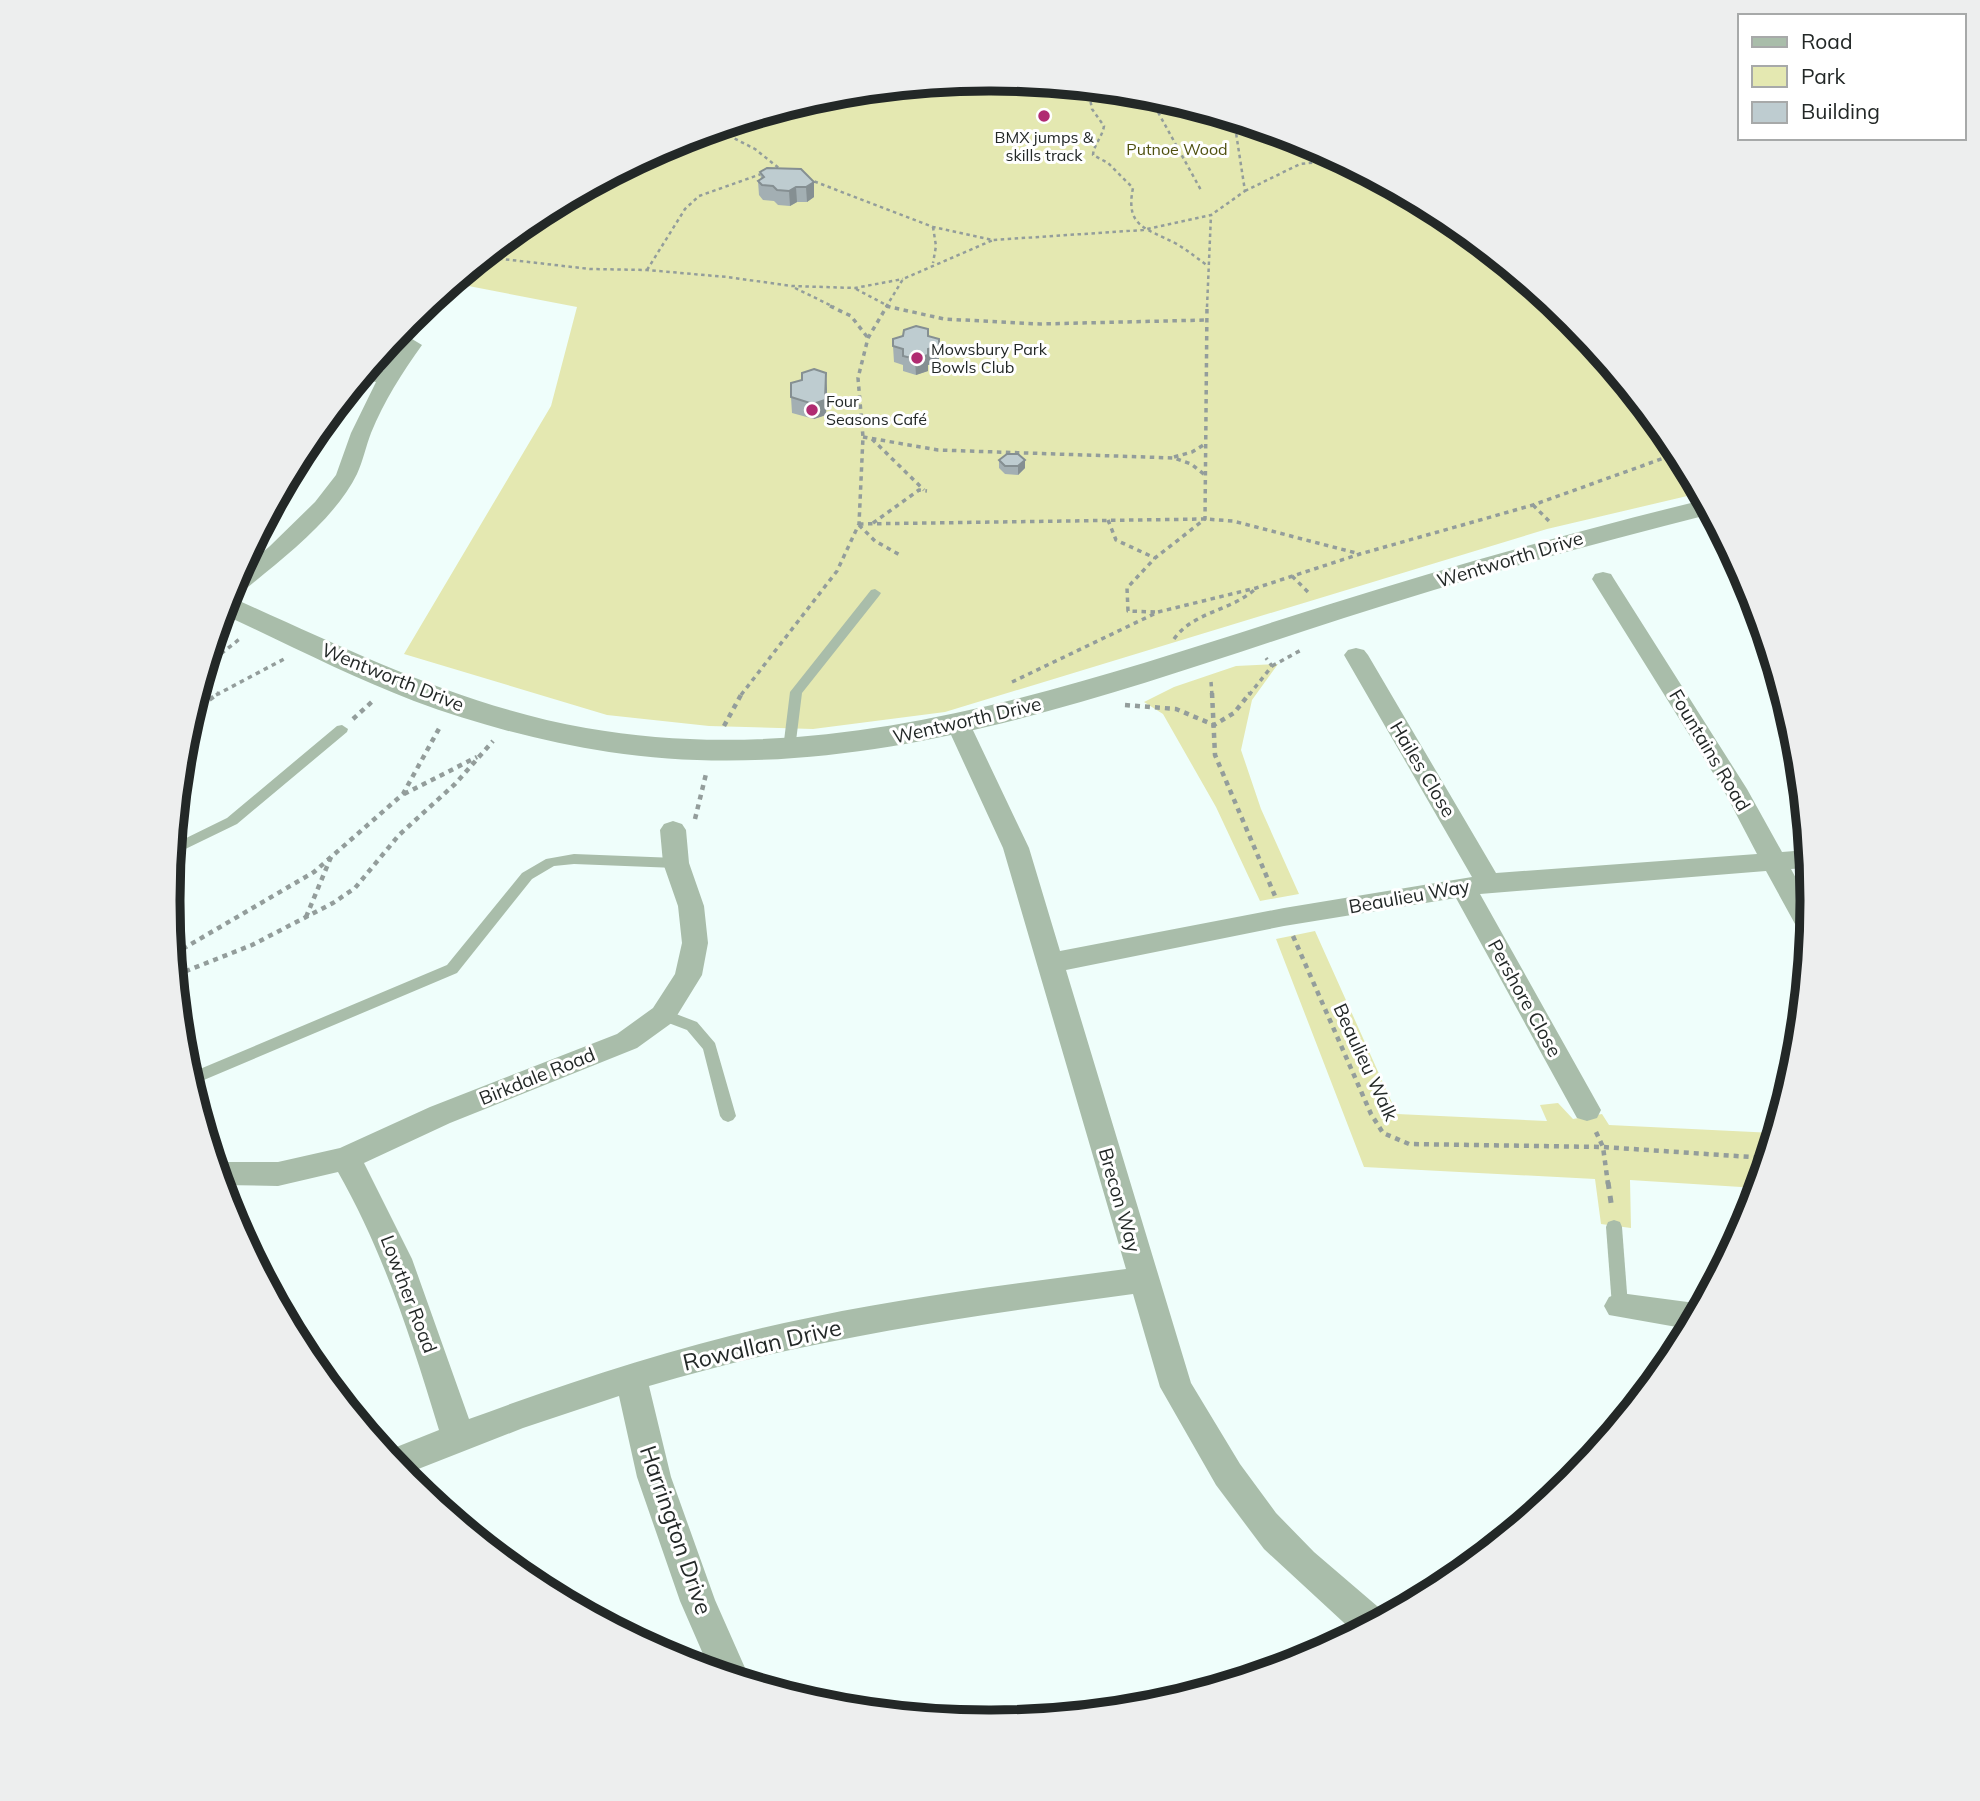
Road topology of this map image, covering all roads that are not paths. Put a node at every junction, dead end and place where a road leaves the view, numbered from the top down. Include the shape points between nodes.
1 (412, 345) dead end
2 (374, 376) edge
3 (388, 378) junction
4 (1698, 509) edge
5 (250, 574) edge
6 (1603, 579) dead end
7 (875, 593) dead end
8 (235, 610) edge
9 (1356, 655) dead end
10 (958, 724) junction
11 (342, 729) road end
12 (789, 749) junction
13 (673, 830) road end
14 (182, 845) edge
15 (1798, 860) edge
16 (1773, 861) junction
17 (676, 863) junction
18 (1489, 883) junction
19 (1462, 887) junction
20 (1800, 909) edge
21 (1050, 963) junction
22 (663, 1015) junction
23 (200, 1076) edge
24 (1587, 1110) road end
25 (728, 1116) dead end
26 (346, 1158) junction
27 (228, 1174) edge
28 (1614, 1227) road end
29 (1144, 1280) junction
30 (1620, 1306) joint
31 (1684, 1315) edge
32 (631, 1379) junction
33 (458, 1437) junction
34 (404, 1459) edge
35 (1364, 1618) edge
36 (726, 1666) edge

1 - 3 street
2 - 3 street
3 - 5 street via 346,475 323,507
4 - 10 street, Wentworth Drive via 1569,541 1077,695
6 - 16 street, Fountains Road via 1735,789
7 - 12 lane via 796,692
8 - 12 street, Wentworth Drive via 394,681 512,720 632,745
9 - 18 street, Hailes Close
10 - 12 street, Wentworth Drive via 873,741
10 - 21 street, Brecon Way via 1016,848
11 - 14 lane via 232,821
13 - 17 street, Birkdale Road
15 - 16 street, Beaulieu Way
16 - 18 street, Beaulieu Way
16 - 20 street, Fountains Road
17 - 22 street, Birkdale Road via 691,906 695,943 688,975
17 - 23 lane via 551,862 527,876 452,969
18 - 19 street, Beaulieu Way
19 - 21 street, Beaulieu Way
19 - 24 street, Pershore Close
21 - 29 street, Brecon Way
22 - 25 lane via 692,1026 710,1047
22 - 26 street, Birkdale Road via 627,1041 440,1115
26 - 27 street, Birkdale Road via 278,1174
26 - 33 street, Lowther Road via 375,1206 421,1318
28 - 30 lane
29 - 32 street, Rowallan Drive via 930,1308 736,1348
29 - 35 street, Brecon Way via 1176,1387 1221,1465 1265,1524
30 - 31 street
32 - 33 street, Rowallan Drive
32 - 36 street, Harrington Drive via 654,1478
33 - 34 street, Rowallan Drive

